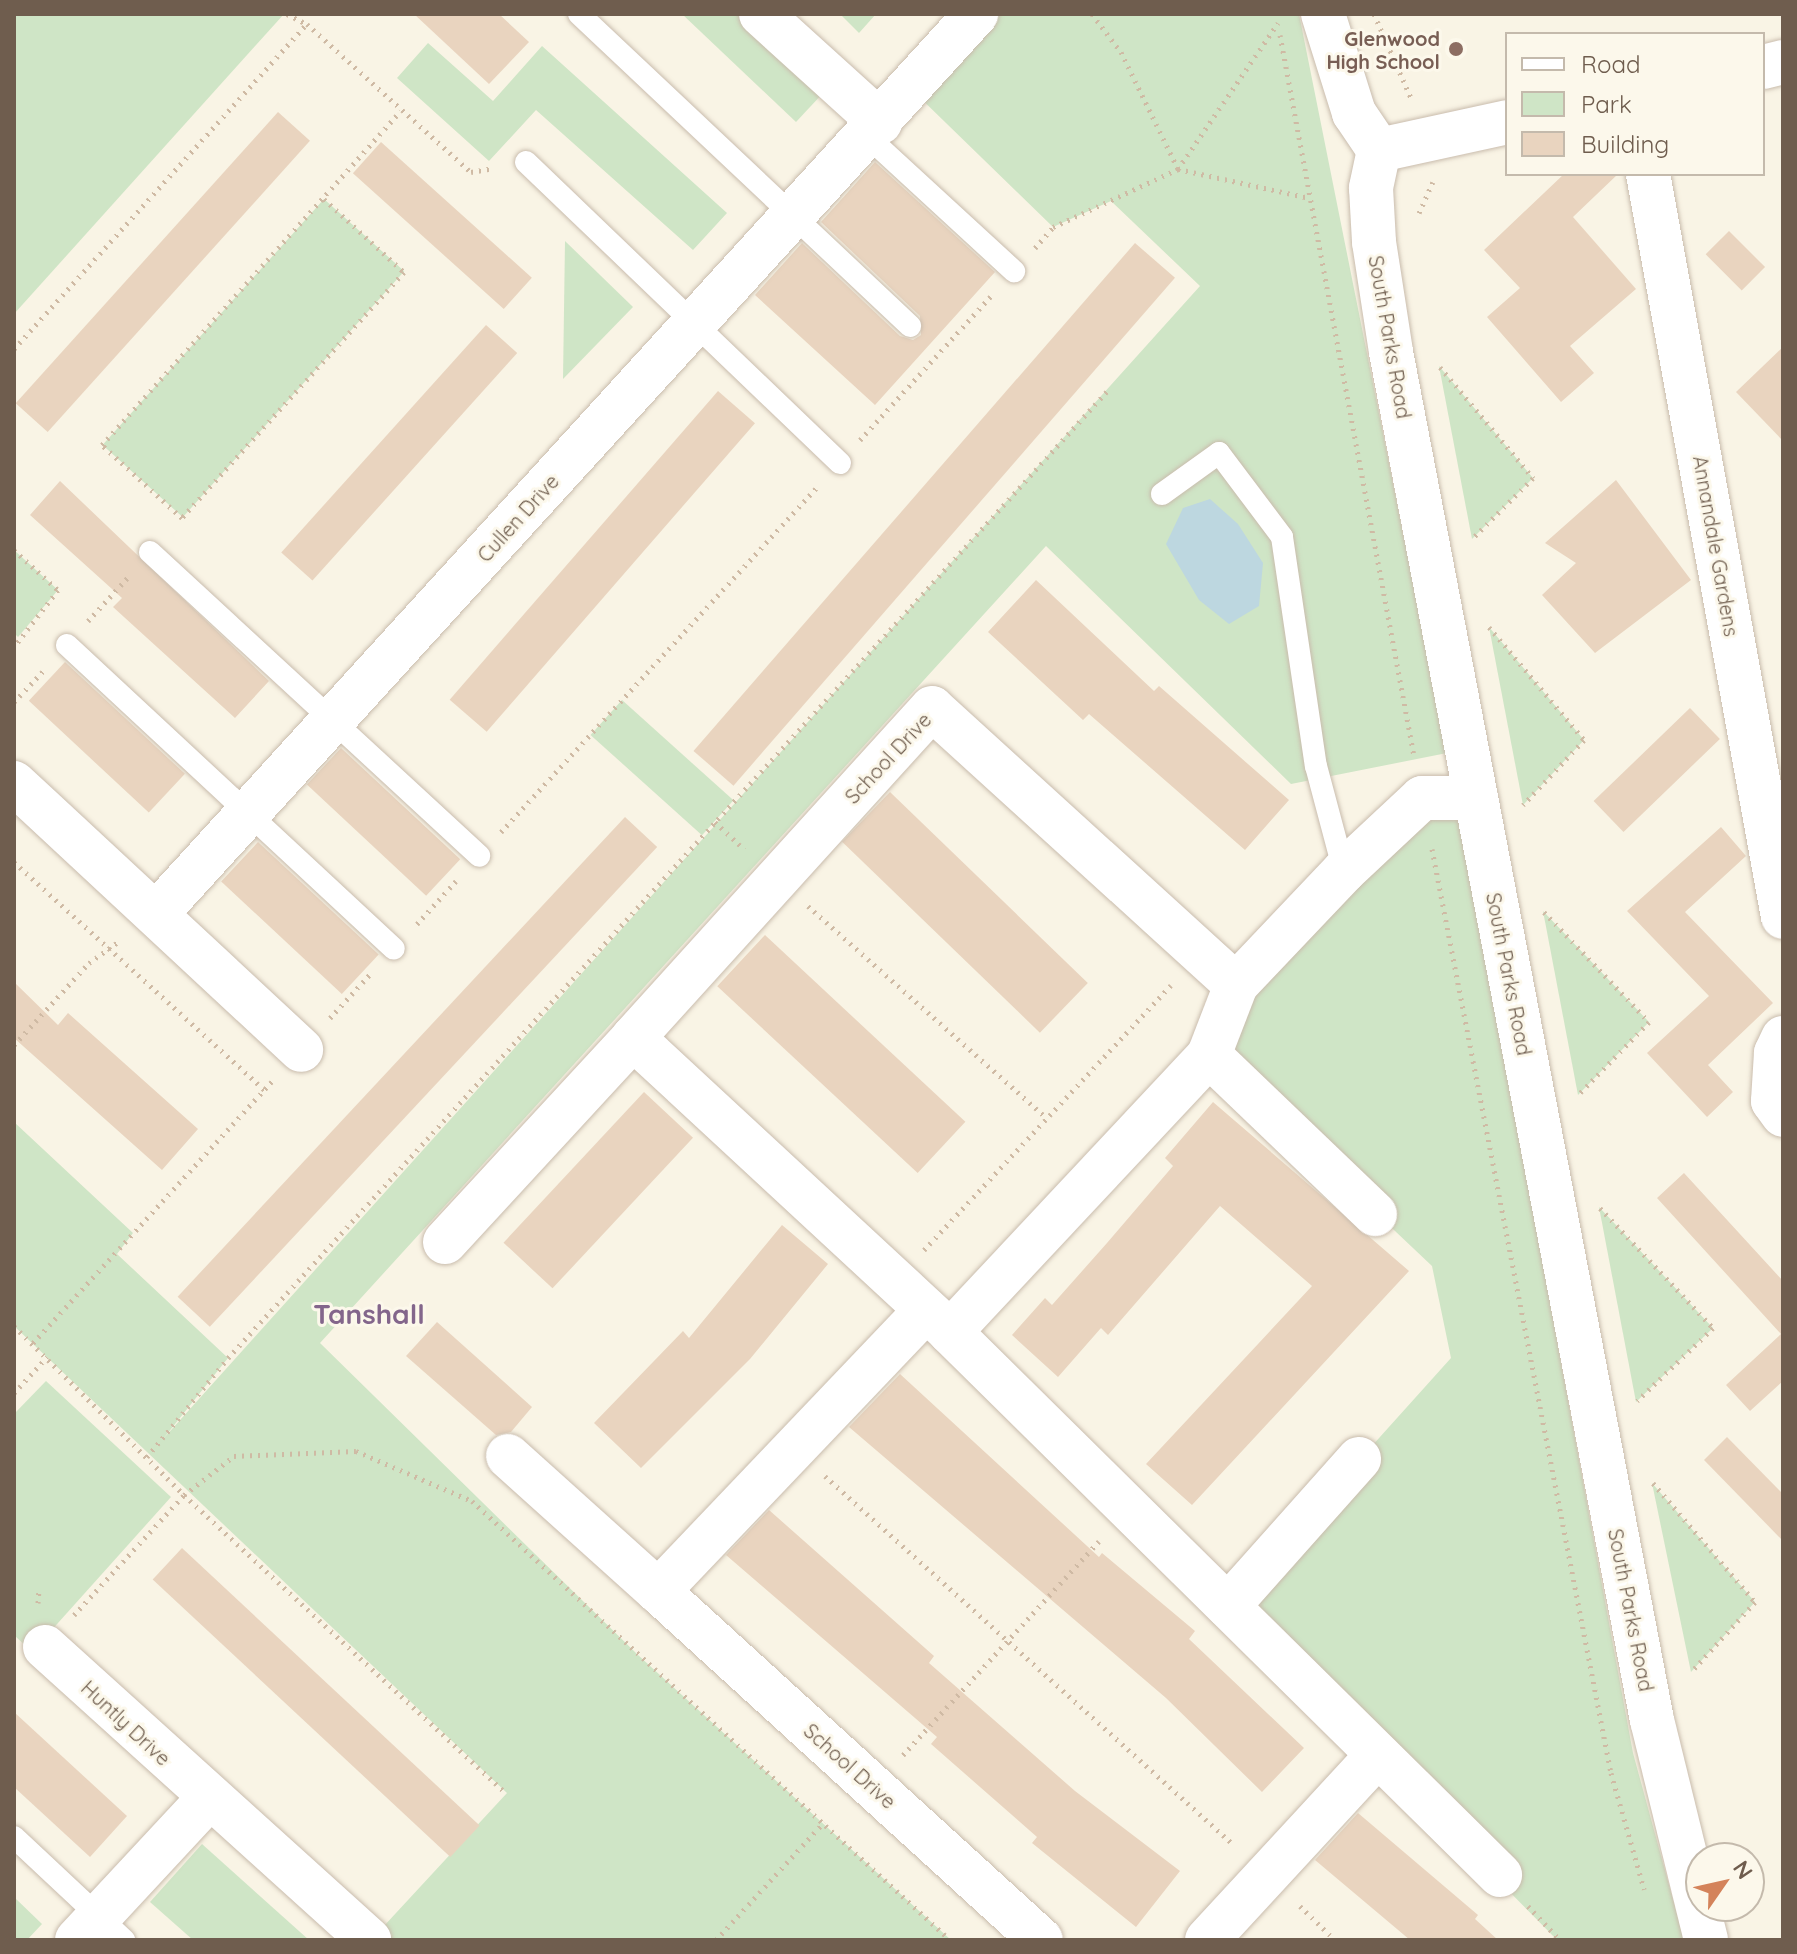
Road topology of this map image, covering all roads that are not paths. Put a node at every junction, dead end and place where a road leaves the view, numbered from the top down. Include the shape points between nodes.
1 (579, 14) edge
2 (761, 14) edge
3 (976, 14) edge
4 (1323, 14) edge
5 (1505, 122) edge
6 (873, 129) junction
7 (1379, 150) junction
8 (526, 162) road end
9 (1648, 176) edge
10 (795, 217) junction
11 (1014, 271) road end
12 (696, 325) junction
13 (910, 326) dead end
14 (840, 463) road end
15 (1162, 494) dead end
16 (150, 552) road end
17 (67, 645) road end
18 (333, 721) junction
19 (14, 783) edge
20 (1476, 798) junction
21 (251, 812) junction
22 (479, 856) road end
23 (1344, 871) junction
24 (156, 914) junction
25 (1783, 917) edge
26 (394, 949) road end
27 (1236, 985) junction
28 (633, 1038) junction
29 (1783, 1038) edge
30 (301, 1050) road end
31 (1209, 1055) junction
32 (1783, 1115) edge
33 (1375, 1214) dead end
34 (445, 1242) dead end
35 (924, 1307) junction
36 (508, 1456) dead end
37 (1359, 1459) dead end
38 (658, 1591) junction
39 (1228, 1606) junction
40 (45, 1647) road end
41 (1377, 1756) junction
42 (208, 1799) junction
43 (14, 1837) edge
44 (1500, 1875) dead end
45 (100, 1932) edge
46 (369, 1940) edge
47 (1041, 1940) edge
48 (1207, 1940) edge
49 (1706, 1940) edge

1 - 10 lane
2 - 6 street
3 - 6 street, Cullen Drive
4 - 7 street via 1354,113
5 - 7 street
6 - 10 street, Cullen Drive
6 - 11 lane
7 - 20 street, South Parks Road via 1371,188 1374,242
8 - 12 lane
9 - 25 street, Annandale Gardens
10 - 12 street, Cullen Drive
10 - 13 lane
12 - 14 lane
12 - 18 street, Cullen Drive
15 - 23 lane via 1219,453 1282,537 1316,766
16 - 18 lane
17 - 21 lane
18 - 21 street, Cullen Drive
18 - 22 lane
19 - 24 street
20 - 23 street via 1422,798
20 - 49 street, South Parks Road via 1652,1720
21 - 24 street, Cullen Drive
21 - 26 lane
23 - 27 street
24 - 30 street
27 - 28 street, School Drive via 932,708
27 - 31 street
28 - 34 street, School Drive
28 - 35 street
29 - 32 street via 1776,1053 1773,1101
31 - 33 street
31 - 35 street
35 - 38 street
35 - 39 street
36 - 38 street, School Drive
37 - 39 street
38 - 47 street, School Drive
39 - 41 street
40 - 42 street, Huntly Drive
41 - 44 street
41 - 48 street
42 - 45 street
42 - 46 street, Huntly Drive
43 - 45 lane

